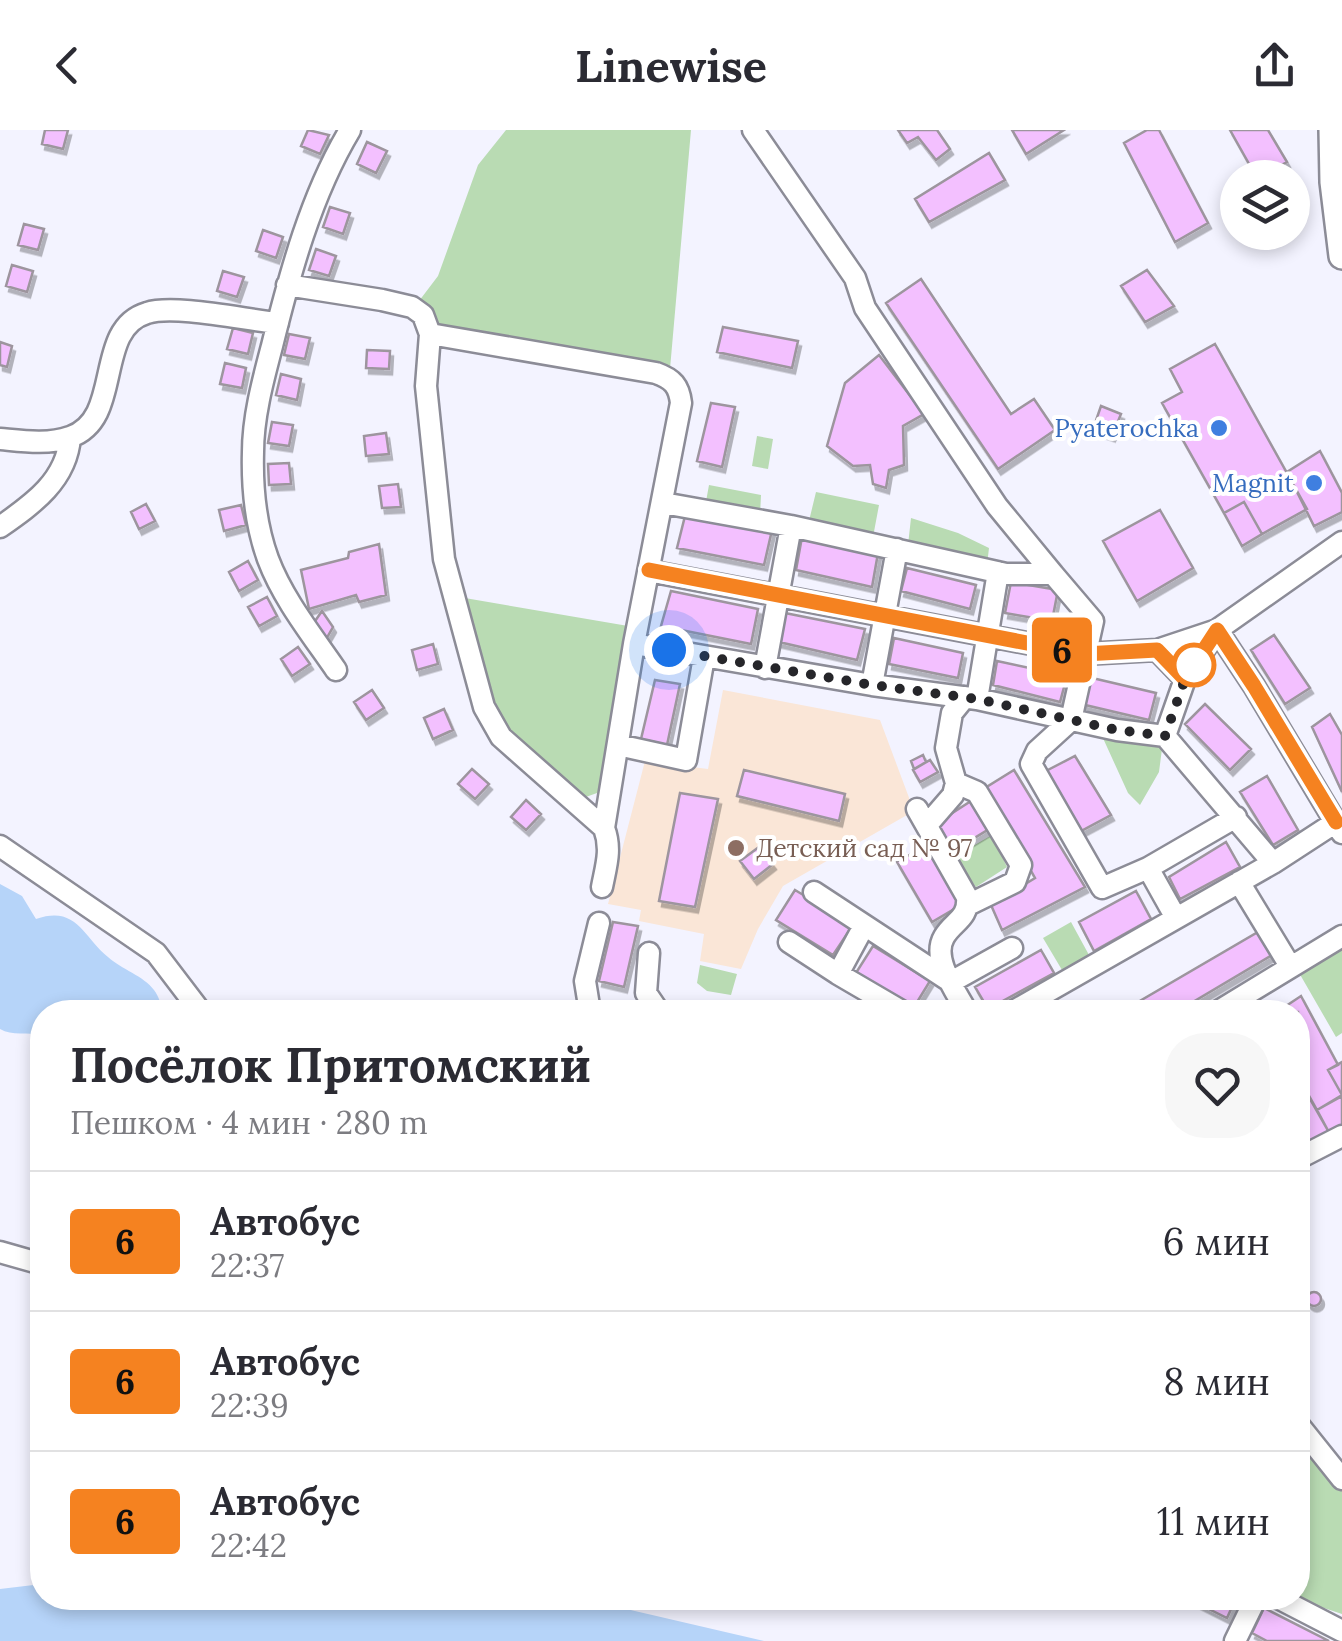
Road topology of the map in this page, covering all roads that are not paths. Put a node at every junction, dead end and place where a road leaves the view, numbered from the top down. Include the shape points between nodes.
1 (350, 130) edge
2 (753, 130) edge
3 (1332, 130) edge
4 (1342, 256) edge
5 (287, 285) junction
6 (278, 324) junction
7 (430, 334) junction
8 (70, 437) junction
9 (0, 440) edge
10 (663, 504) junction
11 (792, 526) junction
12 (0, 527) edge
13 (1342, 542) edge
14 (897, 550) junction
15 (649, 570) junction
16 (998, 572) junction
17 (1053, 574) junction
18 (779, 596) junction
19 (886, 617) junction
20 (1217, 630) junction
21 (989, 635) junction
22 (634, 644) junction
23 (1157, 650) junction
24 (1084, 654) junction
25 (704, 657) junction
26 (764, 668) junction
27 (336, 670) dead end
28 (1185, 679) junction
29 (872, 685) junction
30 (971, 698) junction
31 (1071, 720) junction
32 (1165, 736) junction
33 (618, 745) junction
34 (956, 784) junction
35 (1236, 816) junction
36 (1339, 827) edge
37 (604, 828) junction
38 (0, 846) edge
39 (1273, 864) junction
40 (1148, 868) junction
41 (1240, 882) junction
42 (602, 887) dead end
43 (814, 892) dead end
44 (968, 905) junction
45 (1176, 918) junction
46 (600, 922) dead end
47 (864, 926) junction
48 (1342, 936) edge
49 (788, 942) dead end
50 (1012, 948) dead end
51 (650, 954) dead end
52 (1290, 966) junction
53 (838, 974) junction
54 (952, 982) junction
55 (192, 1000) edge
56 (588, 1000) edge
57 (650, 1000) edge
58 (882, 1000) edge
59 (961, 1000) edge
60 (1033, 1000) edge
61 (1236, 1000) edge
62 (1342, 1136) edge
63 (1310, 1149) edge
64 (0, 1252) edge
65 (30, 1261) edge
66 (1310, 1439) edge
67 (1342, 1479) edge
68 (1250, 1610) edge
69 (1301, 1610) edge
70 (1342, 1631) edge
71 (1234, 1641) edge

1 - 5 street
2 - 17 street via 986,489
3 - 4 main road
5 - 6 street
5 - 7 street via 412,307
6 - 8 street via 175,311 129,321 97,417
6 - 27 street via 252,450 256,509 268,559
7 - 10 street via 650,372 675,383 681,403
7 - 37 street via 426,386 444,559 484,708 501,736
8 - 9 street
8 - 12 street via 56,481
10 - 11 street
10 - 15 street
11 - 14 street
11 - 18 street
13 - 20 street
14 - 16 street
14 - 19 street
15 - 18 street
15 - 22 street
16 - 17 street
16 - 21 street
17 - 24 street via 1093,621
18 - 19 street
18 - 26 street
19 - 21 street
19 - 29 street
20 - 23 street
20 - 28 street
20 - 36 street
21 - 24 street
21 - 30 street
22 - 25 street
22 - 33 street
23 - 24 street
23 - 28 street
24 - 31 street
25 - 26 street
25 - 33 street via 686,760
26 - 29 street
28 - 32 street
29 - 30 street
30 - 31 street
30 - 34 street via 952,712 946,748
31 - 32 street
31 - 40 street via 1033,756 1033,770 1102,888
32 - 35 street
33 - 37 street
34 - 44 street via 953,795 922,818
34 - 44 street via 977,792 1021,865 1016,882
35 - 39 street
35 - 40 street
36 - 39 street
37 - 42 street via 609,856
38 - 55 street via 156,953
39 - 41 street
40 - 45 street
41 - 45 street
41 - 52 street
43 - 47 street
44 - 54 street via 942,944
45 - 60 street
46 - 56 street via 585,982
47 - 53 street
47 - 54 street
48 - 52 street
49 - 53 street
50 - 54 street
51 - 57 street via 644,980
52 - 61 street
53 - 58 street
54 - 59 street
62 - 63 street
64 - 65 street
66 - 67 street
68 - 71 street
69 - 70 street

